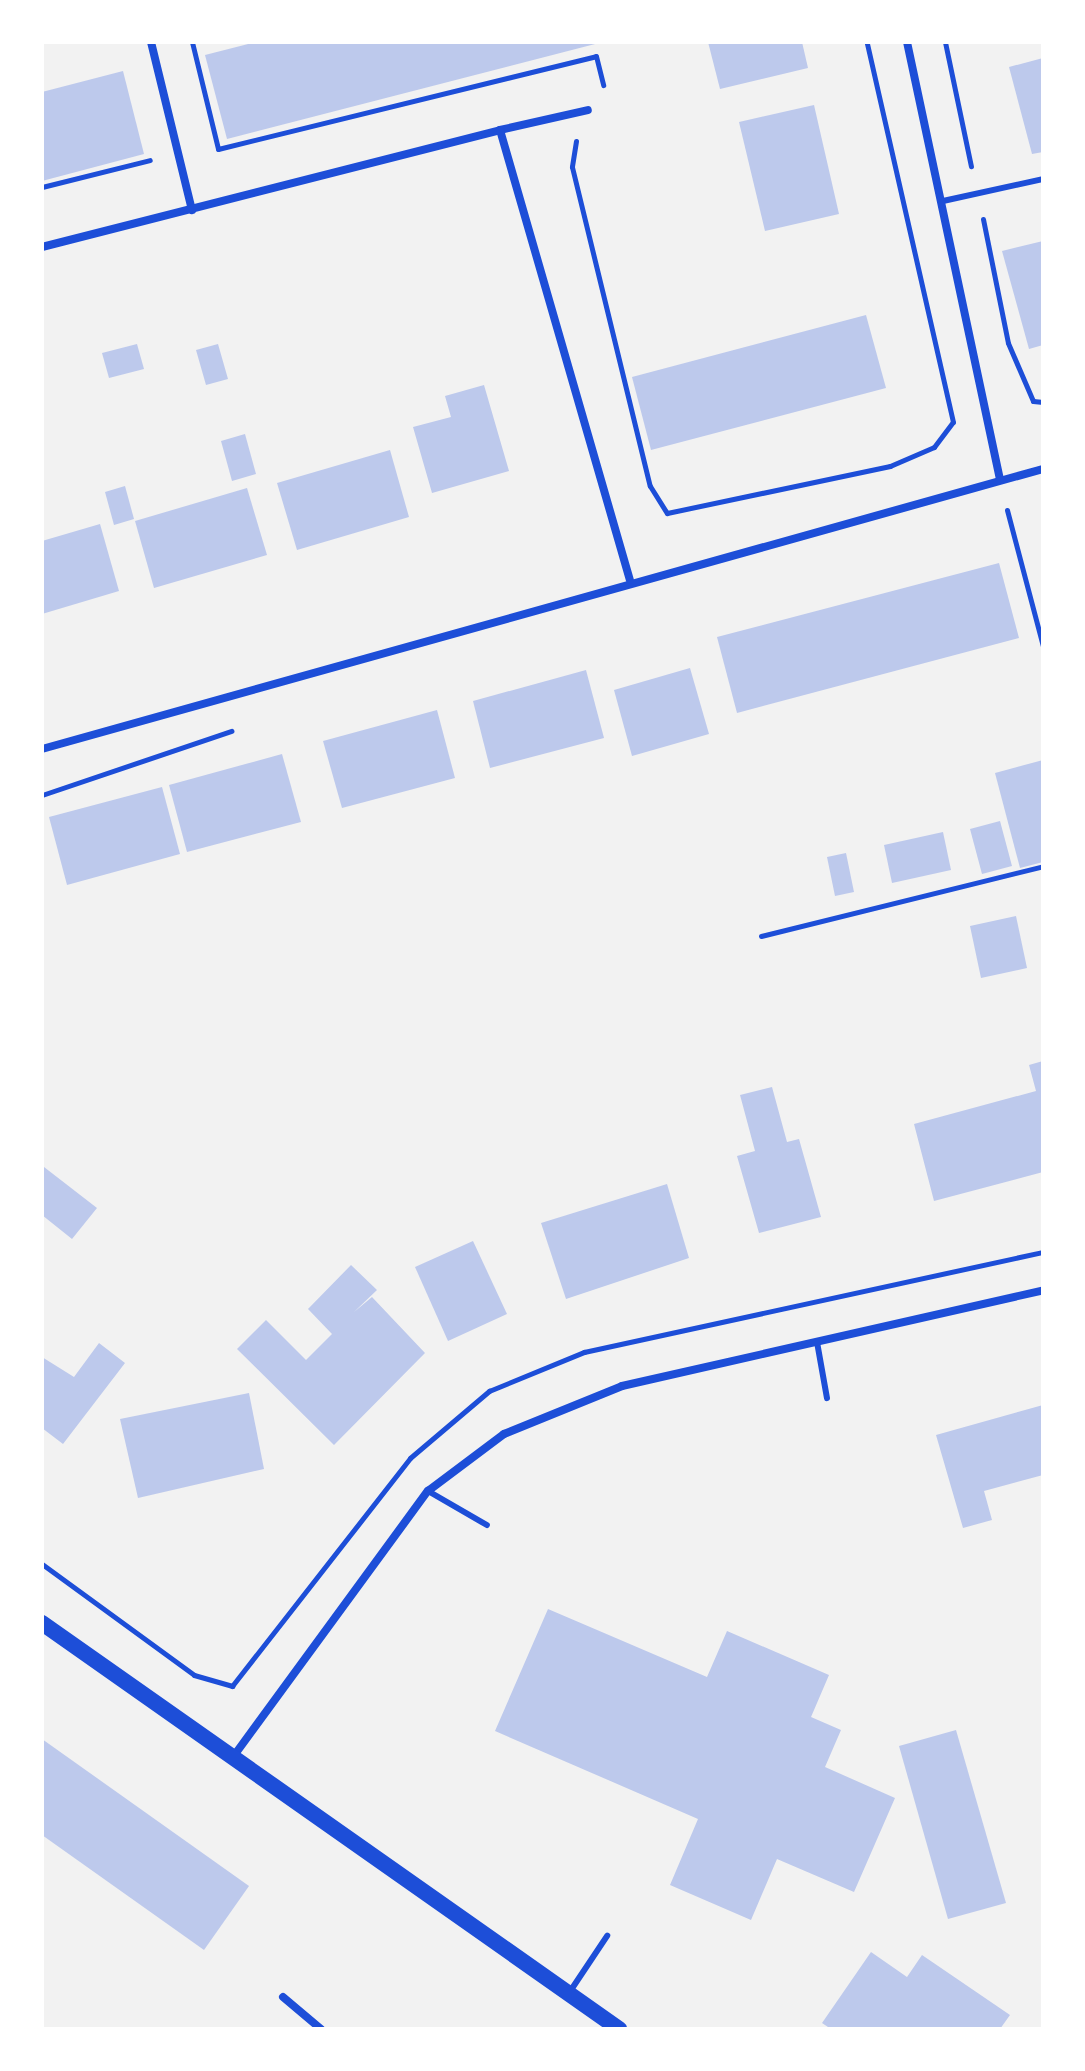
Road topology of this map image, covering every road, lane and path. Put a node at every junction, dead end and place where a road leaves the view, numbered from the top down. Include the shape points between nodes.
1 (151, 42) edge
2 (867, 42) edge
3 (907, 42) edge
4 (945, 42) edge
5 (588, 110) dead end
6 (500, 130) junction
7 (148, 149) dead end
8 (1043, 179) edge
9 (42, 187) edge
10 (977, 193) junction
11 (943, 201) junction
12 (192, 210) junction
13 (42, 247) edge
14 (1043, 402) edge
15 (1043, 469) edge
16 (1000, 480) junction
17 (1005, 505) dead end
18 (667, 513) dead end
19 (630, 580) junction
20 (1043, 646) edge
21 (42, 749) edge
22 (1043, 866) edge
23 (761, 936) dead end
24 (1043, 1290) edge
25 (817, 1342) junction
26 (827, 1398) dead end
27 (428, 1491) junction
28 (487, 1525) dead end
29 (42, 1623) edge
30 (233, 1757) junction
31 (607, 1936) dead end
32 (569, 1993) junction
33 (283, 1997) dead end
34 (321, 2029) edge
35 (619, 2029) edge

1 - 12 street
2 - 18 path via 953,422 934,447 890,466
3 - 11 street
4 - 10 path
5 - 6 street
6 - 12 street
6 - 19 street
7 - 9 path via 150,160
8 - 10 lane
10 - 11 lane
10 - 14 path via 1008,343 1033,401
11 - 16 street
12 - 13 street
15 - 16 street
16 - 19 street
17 - 20 path
19 - 21 street
22 - 23 path
24 - 25 street
25 - 26 lane
25 - 27 street via 622,1386 504,1434
27 - 28 lane
27 - 30 street
29 - 30 main road
30 - 32 main road
31 - 32 lane
32 - 35 main road
33 - 34 street

